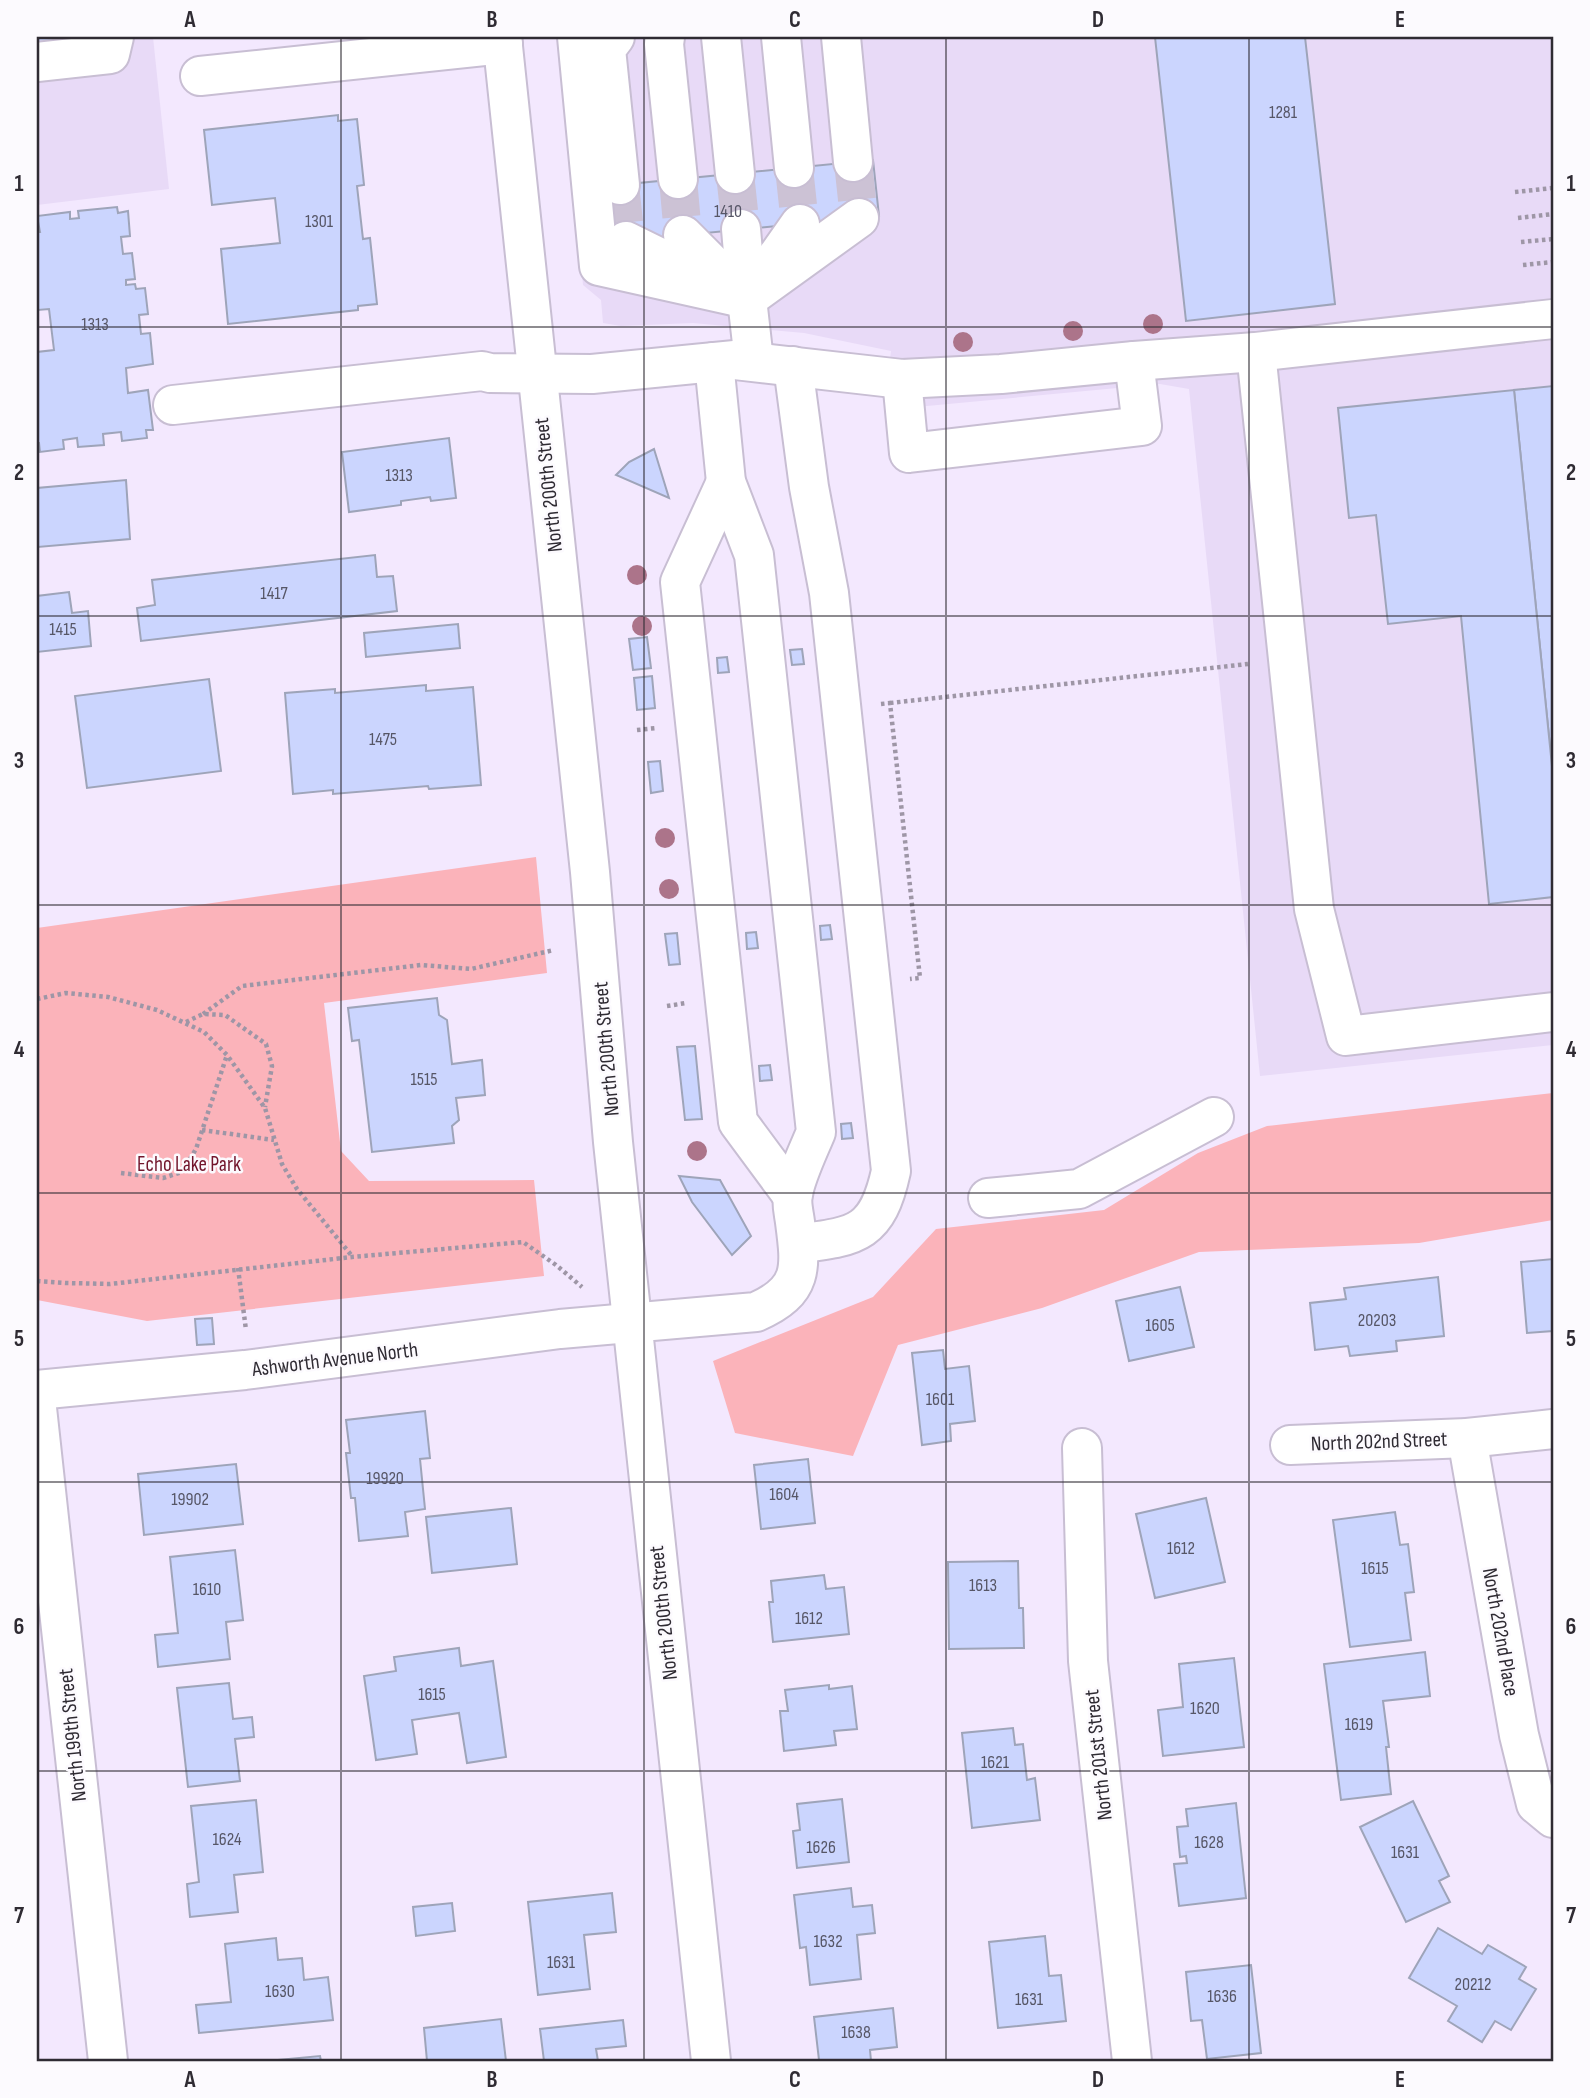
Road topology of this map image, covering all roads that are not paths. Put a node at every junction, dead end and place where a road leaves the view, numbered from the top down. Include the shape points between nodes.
1 (114, 37) edge
2 (577, 37) edge
3 (615, 37) edge
4 (665, 37) edge
5 (721, 37) edge
6 (781, 37) edge
7 (841, 37) edge
8 (503, 41) edge
9 (37, 62) edge
10 (200, 76) dead end
11 (853, 162) tunnel mouth
12 (794, 168) tunnel mouth
13 (735, 174) tunnel mouth
14 (678, 179) tunnel mouth
15 (620, 185) tunnel mouth
16 (859, 218) dead end
17 (800, 224) tunnel mouth
18 (741, 229) tunnel mouth
19 (684, 235) tunnel mouth
20 (626, 241) dead end
21 (747, 299) junction
22 (1553, 319) edge
23 (1256, 352) junction
24 (1134, 360) junction
25 (754, 361) junction
26 (714, 362) junction
27 (793, 366) junction
28 (536, 373) junction
29 (902, 379) junction
30 (173, 405) dead end
31 (726, 482) junction
32 (1553, 1012) edge
33 (1214, 1117) dead end
34 (792, 1195) junction
35 (988, 1198) dead end
36 (798, 1244) junction
37 (632, 1323) junction
38 (37, 1390) edge
39 (37, 1408) edge
40 (1553, 1429) edge
41 (1467, 1437) junction
42 (1290, 1445) dead end
43 (1082, 1448) dead end
44 (1553, 1818) edge
45 (108, 2061) edge
46 (711, 2061) edge
47 (1132, 2061) edge

1 - 9 street via 110,54
2 - 21 street via 599,266
3 - 15 street via 606,50
4 - 14 street
5 - 13 street
6 - 12 street
7 - 11 street
8 - 10 street
8 - 28 street, North 200th Street
16 - 21 street
17 - 21 street
18 - 21 street
19 - 21 street
20 - 21 street
21 - 25 street
22 - 23 street
23 - 24 street
23 - 32 street via 1314,909 1346,1036
24 - 29 street
24 - 29 street via 1142,426 909,453
25 - 26 street
25 - 27 street
26 - 28 street via 592,374
26 - 31 street
27 - 29 street
27 - 36 street via 828,593 891,1171 878,1212 864,1227 845,1238
28 - 30 street via 482,372
28 - 37 street, North 200th Street via 590,872
31 - 34 street via 754,555 816,1132
31 - 34 street via 680,582 738,1122
33 - 35 street via 1079,1189
34 - 36 street, Ashworth Avenue North
36 - 37 street, Ashworth Avenue North via 796,1278 773,1305 756,1312
37 - 38 street, Ashworth Avenue North
37 - 46 street, North 200th Street
39 - 45 street, North 199th Street
40 - 41 street, North 202nd Street
41 - 42 street, North 202nd Street
41 - 44 street, North 202nd Place via 1519,1735 1536,1804
43 - 47 street, North 201st Street via 1088,1661

